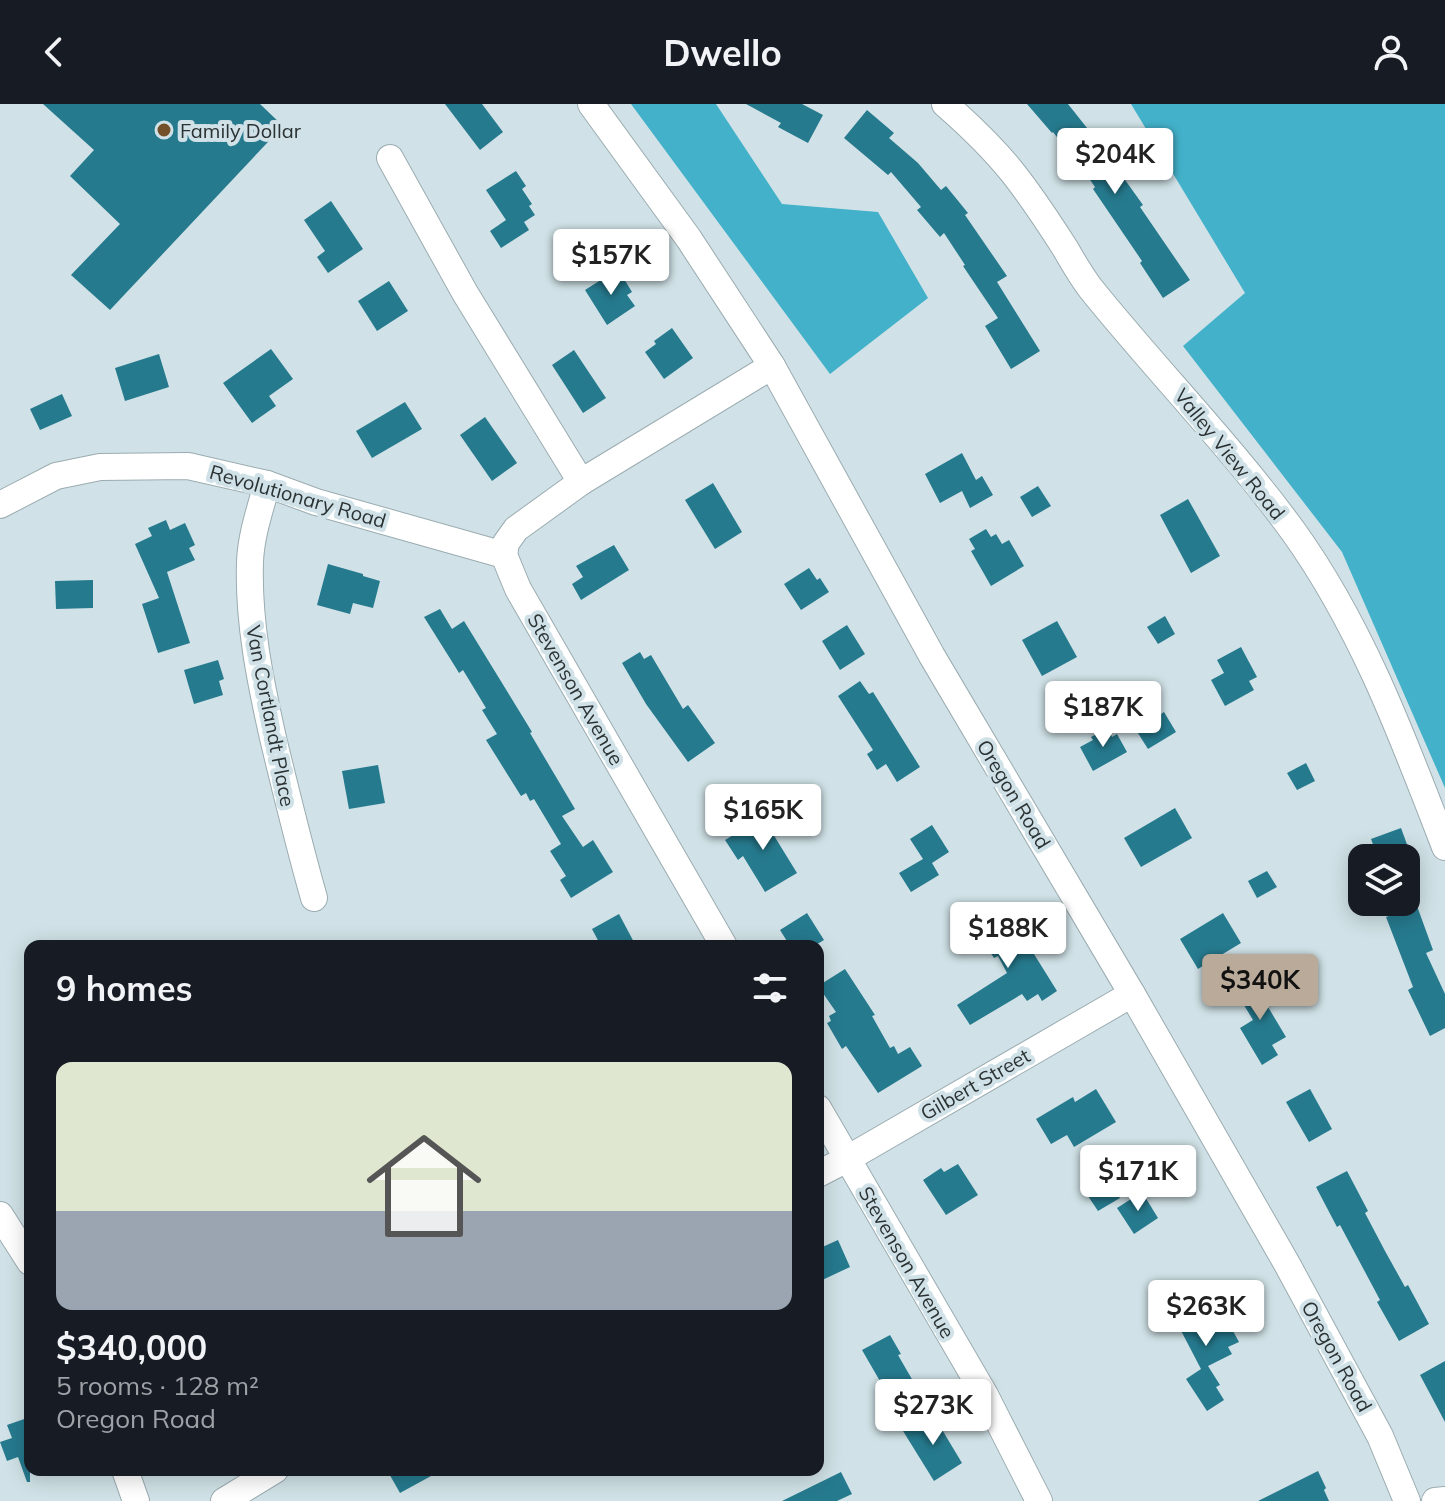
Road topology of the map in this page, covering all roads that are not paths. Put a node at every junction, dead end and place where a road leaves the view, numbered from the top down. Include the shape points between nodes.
1 (591, 104) edge
2 (945, 104) edge
3 (390, 158) dead end
4 (772, 366) junction
5 (581, 482) junction
6 (267, 484) junction
7 (0, 505) edge
8 (504, 555) junction
9 (1445, 847) edge
10 (314, 898) dead end
11 (721, 940) edge
12 (1132, 994) junction
13 (824, 1119) edge
14 (847, 1159) junction
15 (824, 1171) edge
16 (0, 1215) edge
17 (24, 1253) edge
18 (127, 1476) edge
19 (265, 1476) edge
20 (1445, 1500) edge
21 (136, 1501) edge
22 (224, 1501) edge
23 (1039, 1501) edge
24 (1407, 1501) edge
25 (1435, 1501) edge

1 - 4 street, Oregon Road
2 - 9 street, Valley View Road via 1013,174 1088,284 1294,533 1347,617 1376,677
3 - 5 street
4 - 5 street
4 - 12 street, Oregon Road via 932,656
5 - 8 street via 516,529
6 - 7 street, Revolutionary Road via 188,466 100,467 56,476
6 - 8 street, Revolutionary Road
6 - 10 street, Van Cortlandt Place via 250,560 251,608 263,690
8 - 11 street, Stevenson Avenue via 518,589
12 - 14 street, Gilbert Street
12 - 24 street, Oregon Road via 1352,1383
13 - 14 street, Stevenson Avenue
14 - 15 street, Gilbert Street
14 - 23 street, Stevenson Avenue via 985,1395
16 - 17 street
18 - 21 street
19 - 22 street
20 - 25 street

